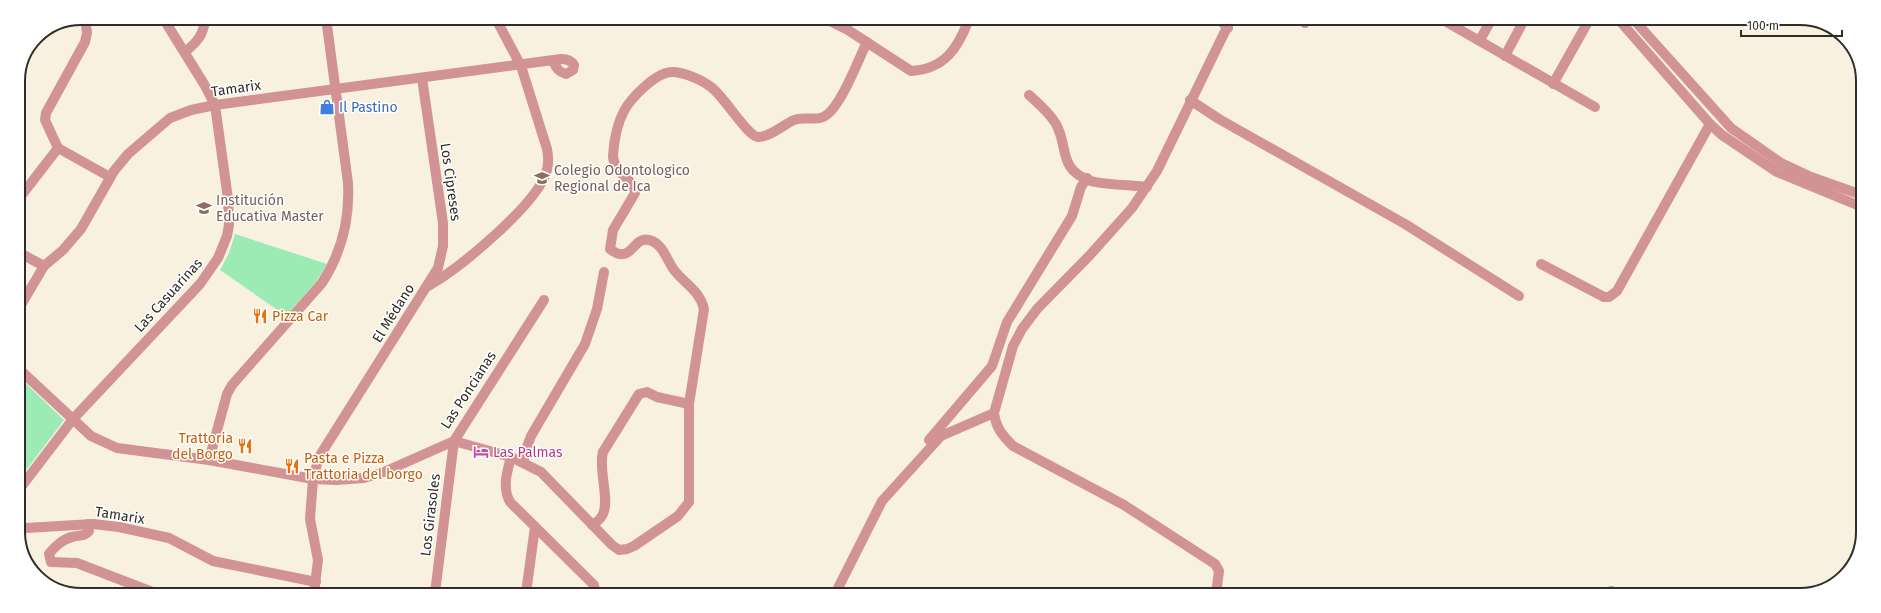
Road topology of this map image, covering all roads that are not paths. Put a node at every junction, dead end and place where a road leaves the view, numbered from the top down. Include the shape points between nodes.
1 (86, 25) edge
2 (167, 25) edge
3 (204, 25) edge
4 (327, 25) edge
5 (500, 25) edge
6 (836, 25) edge
7 (966, 25) edge
8 (1228, 25) edge
9 (1452, 25) edge
10 (1488, 25) edge
11 (1521, 25) edge
12 (1586, 25) edge
13 (1623, 25) edge
14 (1638, 25) edge
15 (1480, 40) junction
16 (866, 42) junction
17 (184, 52) junction
18 (1505, 56) junction
19 (553, 61) dead end
20 (520, 66) junction
21 (422, 78) junction
22 (1553, 84) junction
23 (334, 89) junction
24 (1029, 94) dead end
25 (1190, 100) junction
26 (215, 105) junction
27 (1595, 107) dead end
28 (1710, 124) junction
29 (58, 148) junction
30 (110, 177) junction
31 (1086, 178) junction
32 (1147, 187) junction
33 (25, 191) edge
34 (1856, 193) edge
35 (1856, 205) edge
36 (25, 256) edge
37 (1541, 264) dead end
38 (44, 266) junction
39 (604, 272) dead end
40 (427, 287) junction
41 (1519, 296) dead end
42 (25, 298) edge
43 (544, 300) dead end
44 (25, 374) edge
45 (689, 404) junction
46 (994, 413) junction
47 (73, 419) junction
48 (454, 441) junction
49 (511, 457) junction
50 (209, 460) junction
51 (524, 462) junction
52 (313, 479) junction
53 (25, 482) edge
54 (88, 524) junction
55 (592, 525) junction
56 (25, 527) edge
57 (535, 527) junction
58 (316, 582) junction
59 (142, 588) edge
60 (315, 588) edge
61 (436, 588) edge
62 (527, 588) edge
63 (594, 588) edge
64 (835, 588) edge
65 (838, 588) edge
66 (1217, 588) edge

1 - 29 street via 85,42 45,116
2 - 17 street, Las Casuarinas
3 - 17 street via 199,40
4 - 23 street
5 - 20 street, El Médano
6 - 16 street
7 - 16 street via 959,43 946,59 918,71 906,69
8 - 25 street
9 - 15 street
10 - 15 street
11 - 18 street
12 - 22 street
13 - 28 street
14 - 34 street via 1731,128 1781,163
15 - 18 street
16 - 45 street via 838,102 828,114 821,118 795,119 758,137 750,132 721,95 710,86 678,72 664,73 657,78 638,94 624,111 617,132 614,160 615,167 633,185 635,193 613,230 610,249 617,254 625,254 642,241 654,241 661,247 674,271 693,288 703,303 704,315
17 - 26 street, Las Casuarinas
18 - 22 street
19 - 20 street, Tamarix
20 - 21 street, Tamarix
20 - 40 street, El Médano via 547,149 549,160 545,177 526,204 486,242 445,276
21 - 23 street, Tamarix
21 - 40 street, Los Cipreses via 444,236 440,262
22 - 27 street
23 - 26 street, Tamarix
23 - 50 street via 348,183 344,236 331,270 322,283 227,394
24 - 31 street via 1057,125 1064,156 1070,166
25 - 32 street
25 - 41 street via 1405,224
26 - 30 street, Tamarix via 170,118 128,154
26 - 47 street, Las Casuarinas via 229,213 223,248 200,284
28 - 35 street via 1777,172
28 - 37 street via 1613,295 1604,297
29 - 30 street
29 - 33 street
30 - 38 street, Tamarix via 81,229 63,250
31 - 32 street via 1092,181
31 - 64 street via 1072,216 1007,322 992,366 871,508
32 - 46 street via 1090,255 1036,309 1025,324 1013,346
36 - 38 street
38 - 42 street, Tamarix
39 - 51 street via 585,344 532,436 524,455
40 - 52 street, El Médano via 323,449
43 - 48 street, Las Poncianas
44 - 47 street, Las Poncianas
45 - 55 street via 657,397 647,392 639,394 603,452 601,460 605,510 599,520
45 - 55 street via 690,490 689,502 684,510 627,549 619,550
46 - 65 street via 941,436 882,501
46 - 66 street via 995,425 1013,446 1124,505 1215,564 1219,572
47 - 50 street, Las Poncianas via 91,436 117,448
47 - 53 street, Las Casuarinas
48 - 49 street
48 - 52 street, Las Poncianas via 375,475 337,480
48 - 61 street, Los Girasoles
49 - 51 street
49 - 57 street via 507,474 507,496
50 - 52 street, Las Poncianas
51 - 55 street via 541,472
52 - 58 street, El Médano via 311,528 318,560
54 - 56 street, Tamarix
54 - 58 street, Tamarix via 120,527 168,538 213,561
54 - 59 street via 89,531 86,535 64,540 52,550 49,554 51,562 77,563
57 - 62 street
57 - 63 street
58 - 60 street, El Médano

